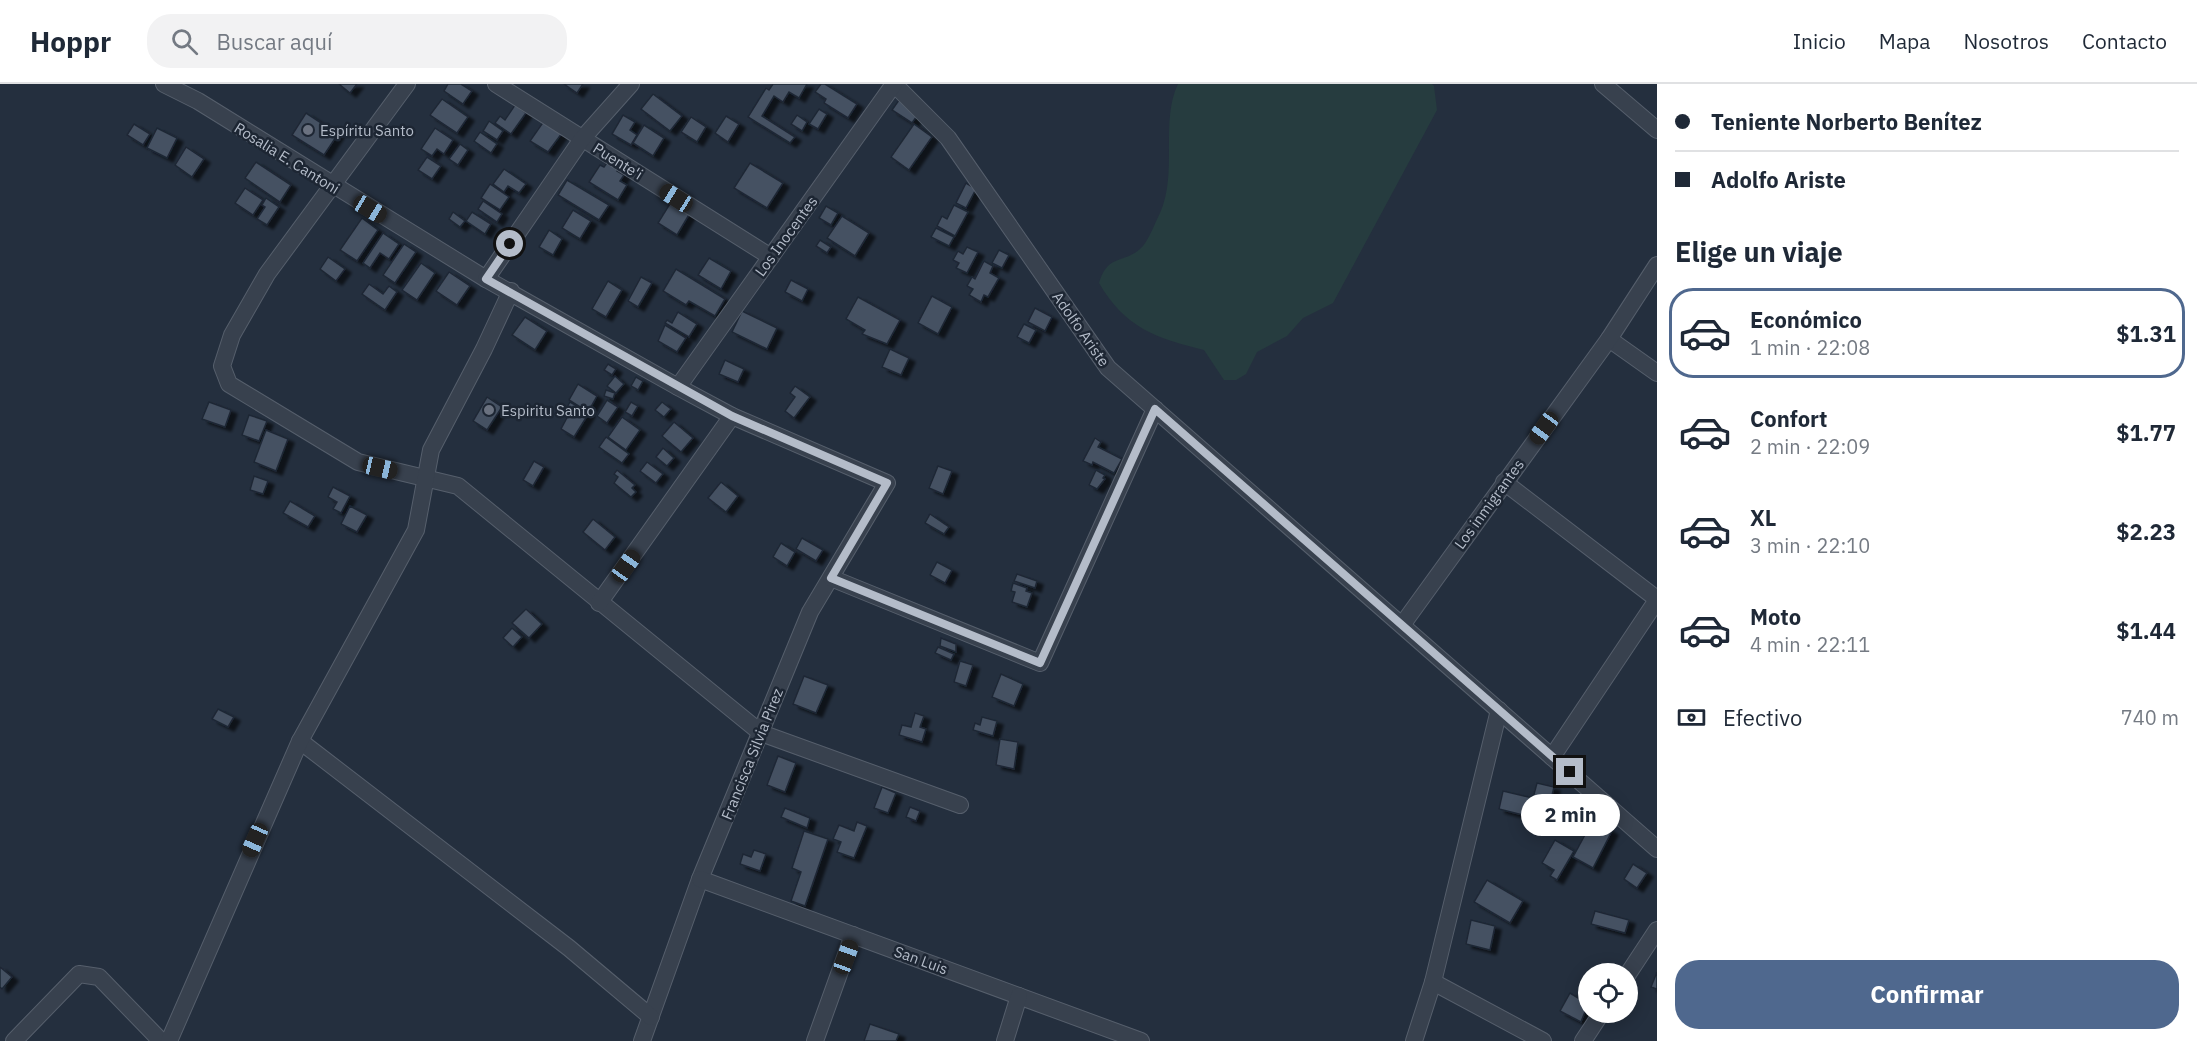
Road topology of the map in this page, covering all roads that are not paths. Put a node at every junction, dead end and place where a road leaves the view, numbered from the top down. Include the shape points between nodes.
1 (164, 84) edge
2 (407, 84) edge
3 (496, 84) edge
4 (632, 84) edge
5 (894, 84) edge
6 (1603, 84) edge
7 (1657, 130) edge
8 (582, 139) junction
9 (332, 186) junction
10 (771, 257) junction
11 (1657, 265) edge
12 (486, 279) junction
13 (511, 291) junction
14 (1609, 339) junction
15 (1657, 373) edge
16 (678, 387) junction
17 (1155, 409) junction
18 (732, 416) junction
19 (426, 478) junction
20 (1504, 482) junction
21 (887, 483) joint
22 (831, 578) junction
23 (1657, 600) edge
24 (599, 603) junction
25 (1402, 625) junction
26 (1499, 710) junction
27 (761, 733) junction
28 (300, 741) junction
29 (1552, 757) junction
30 (960, 805) dead end
31 (1657, 849) edge
32 (700, 879) junction
33 (1657, 930) edge
34 (853, 935) junction
35 (1635, 963) edge
36 (1432, 982) junction
37 (1019, 996) junction
38 (651, 1017) junction
39 (1595, 1023) edge
40 (646, 1040) edge
41 (14, 1041) edge
42 (160, 1041) edge
43 (169, 1041) edge
44 (815, 1041) edge
45 (1005, 1041) edge
46 (1141, 1041) edge
47 (1414, 1041) edge
48 (1543, 1041) edge
49 (1583, 1041) edge

1 - 9 street, Rosalia E. Cantoni via 198,101
2 - 9 street
3 - 8 street, Puente'i
4 - 8 street
5 - 10 street, Los Inocentes
5 - 17 street, Adolfo Ariste via 948,138 1108,368
6 - 7 street
8 - 10 street, Puente'i
8 - 12 street
9 - 12 street, Rosalia E. Cantoni
9 - 19 street via 267,273 232,336 222,366 229,384 358,462
10 - 16 street, Los Inocentes
11 - 14 street, Los inmigrantes
12 - 13 street, Rosalia E. Cantoni
13 - 16 street, Rosalia E. Cantoni
13 - 19 street via 430,450
14 - 15 street
14 - 20 street, Los inmigrantes
16 - 18 street, Rosalia E. Cantoni
17 - 22 street via 1040,663
17 - 25 street, Adolfo Ariste
18 - 21 street, Rosalia E. Cantoni
18 - 24 street
19 - 24 street via 458,486
19 - 28 street via 416,530
20 - 23 street
20 - 25 street, Los inmigrantes
21 - 22 street, Francisca Silvia Pirez
22 - 27 street, Francisca Silvia Pirez via 810,612
23 - 29 street
24 - 27 street
25 - 26 street, Adolfo Ariste
26 - 29 street, Adolfo Ariste
26 - 36 street
27 - 30 street
27 - 32 street, Francisca Silvia Pirez
28 - 38 street via 569,948
28 - 43 street
29 - 31 street, Adolfo Ariste
32 - 34 street, San Luis
32 - 38 street, Francisca Silvia Pirez
33 - 35 street
34 - 37 street, San Luis
34 - 44 street
36 - 47 street
36 - 48 street
37 - 45 street
37 - 46 street, San Luis
38 - 40 street, Francisca Silvia Pirez
39 - 49 street
41 - 42 street via 79,974 99,977

